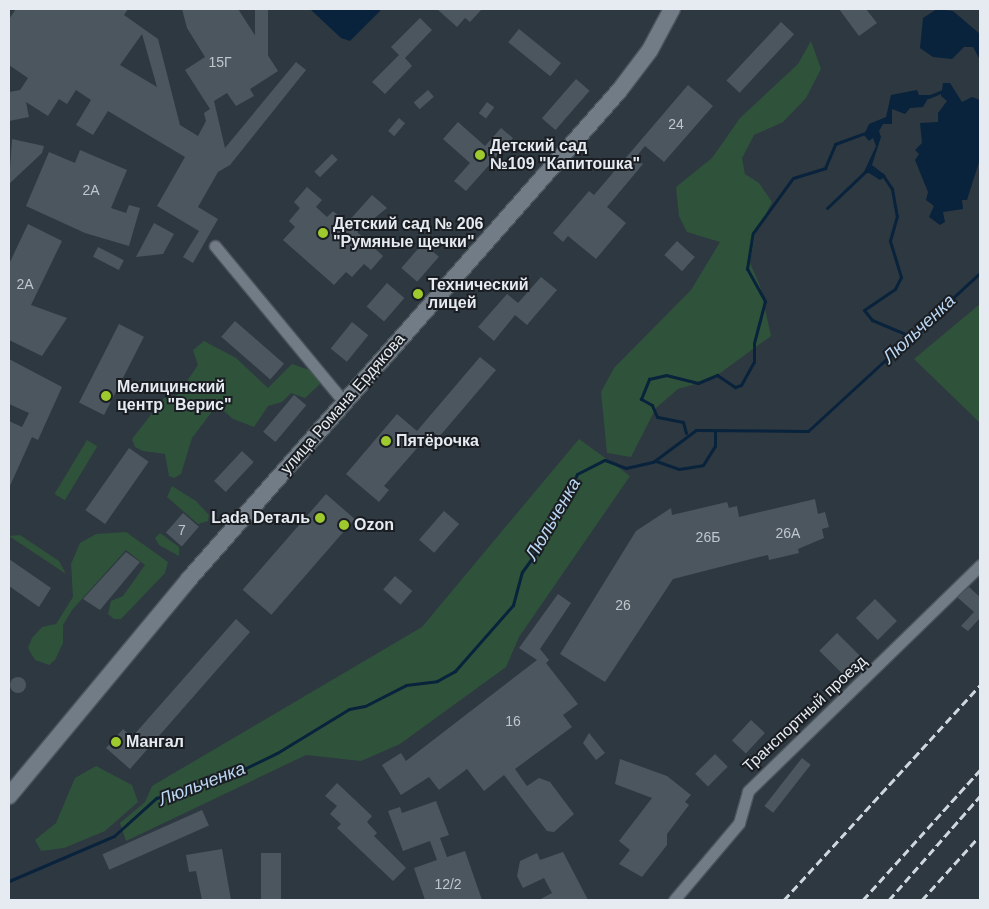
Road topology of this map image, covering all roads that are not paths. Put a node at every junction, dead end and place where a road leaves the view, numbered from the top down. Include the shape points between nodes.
1 (672, 9) edge
2 (215, 246) dead end
3 (345, 403) junction
4 (980, 565) edge
5 (9, 796) edge
6 (674, 900) edge

1 - 3 street, улица Романа Ердякова via 650,50 619,92
2 - 3 street
3 - 5 street, улица Романа Ердякова via 78,706
4 - 6 street, Транспортный проезд via 748,791 739,823

